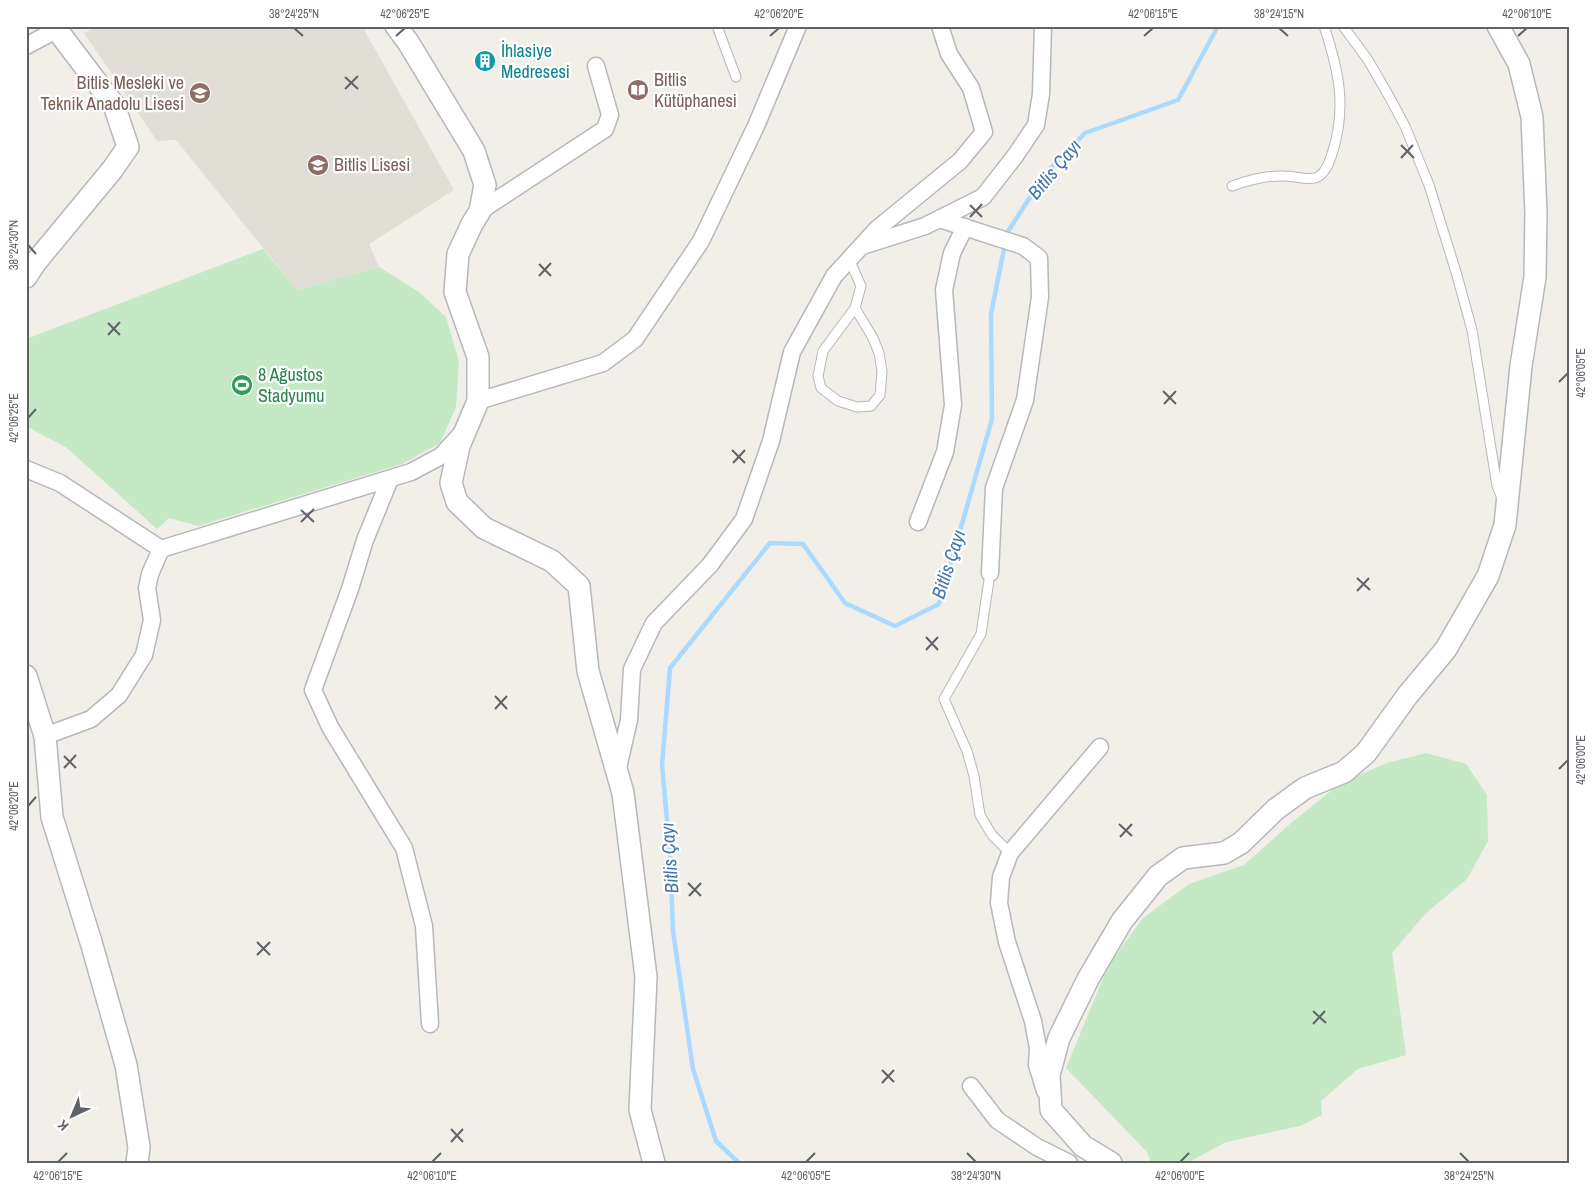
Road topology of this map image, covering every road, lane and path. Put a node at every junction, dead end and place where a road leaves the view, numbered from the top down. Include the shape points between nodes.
1 (717, 26) edge
2 (798, 26) edge
3 (940, 26) edge
4 (1043, 26) edge
5 (1324, 26) edge
6 (1344, 26) edge
7 (1498, 26) edge
8 (55, 28) edge
9 (402, 32) edge
10 (26, 46) edge
11 (596, 66) dead end
12 (736, 77) dead end
13 (1232, 186) dead end
14 (480, 211) junction
15 (939, 219) junction
16 (965, 227) junction
17 (861, 246) junction
18 (850, 259) junction
19 (26, 277) edge
20 (855, 308) junction
21 (478, 401) junction
22 (468, 427) junction
23 (26, 469) edge
24 (390, 479) junction
25 (1507, 504) junction
26 (918, 522) dead end
27 (161, 549) junction
28 (990, 573) joint
29 (26, 676) edge
30 (45, 736) junction
31 (1100, 747) dead end
32 (617, 772) junction
33 (1010, 853) junction
34 (430, 1024) dead end
35 (971, 1086) dead end
36 (1051, 1110) junction
37 (137, 1163) edge
38 (654, 1163) edge
39 (1069, 1163) edge
40 (1111, 1163) edge

1 - 12 lane
2 - 21 street via 756,126 700,241 635,339 603,363
3 - 17 street via 949,54 971,88 984,132 960,161
4 - 15 street via 1042,94 1036,125 983,197
5 - 13 lane via 1336,66 1341,100 1341,118 1328,166 1318,177 1310,179 1270,176
6 - 25 lane via 1368,60 1405,126 1428,186 1472,330 1496,486
7 - 25 street via 1519,64 1532,117 1536,214 1535,277 1521,366
8 - 10 street
8 - 19 street via 114,105 128,147
9 - 14 street via 474,151 485,185
11 - 14 street via 610,115 605,129
14 - 21 street via 458,254 455,292 478,357
15 - 16 street
15 - 17 street
16 - 26 street via 952,253 944,290 954,406 945,452
16 - 28 street via 1023,246 1039,258 1040,297 1025,400 994,488
17 - 18 street
18 - 20 lane via 861,286
18 - 32 street via 834,276 792,352 771,441 744,519 710,565 654,623 632,669 629,720
20 - 20 lane via 823,351 818,376 821,388 838,400 857,407 871,406 880,395 882,372 873,338
21 - 22 street
22 - 24 street via 441,456
22 - 32 street via 451,483 457,502 484,528 552,560 579,586 588,671
23 - 27 street via 60,483
24 - 27 street
24 - 34 street via 365,540 313,690 330,726 404,848 424,926
25 - 36 street via 1505,525 1488,576 1446,649 1366,753 1344,772 1305,788 1276,809 1241,843 1224,852 1183,858 1158,876 1122,921 1059,1038 1049,1075
27 - 30 street via 147,588 152,620 144,655 119,695 91,719
28 - 33 lane via 981,634 944,699 969,759 980,815 992,835
29 - 30 street
30 - 37 street via 52,817 126,1065 139,1147
31 - 33 street
32 - 38 street via 623,793 646,977 640,1110
33 - 36 street via 1001,877 999,904 1007,942 1033,1021 1038,1065
35 - 39 street via 997,1120 1037,1147
36 - 40 street via 1083,1146

